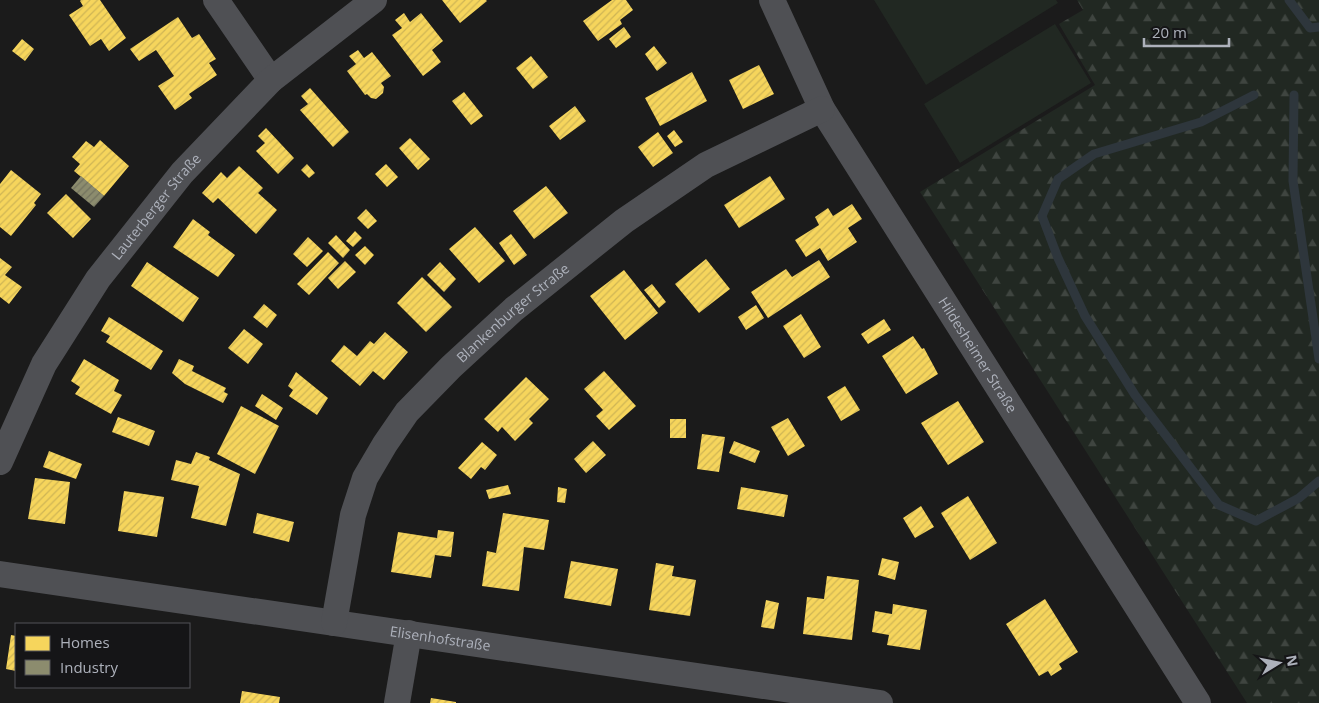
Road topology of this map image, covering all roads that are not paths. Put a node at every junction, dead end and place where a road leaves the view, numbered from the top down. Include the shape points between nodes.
1 (216, 0) edge
2 (374, 0) edge
3 (772, 0) edge
4 (270, 80) junction
5 (822, 109) junction
6 (0, 462) edge
7 (0, 574) edge
8 (334, 623) junction
9 (409, 633) junction
10 (397, 703) edge
11 (880, 703) edge
12 (1198, 703) edge

1 - 4 street
2 - 4 street, Lauterberger Straße
3 - 5 street, Hildesheimer Straße
4 - 6 street, Lauterberger Straße via 182,173 98,279 40,370
5 - 8 street, Blankenburger Straße via 706,165 624,221 514,309 444,373 407,412 365,478 354,514
5 - 12 street, Hildesheimer Straße
7 - 8 street, Elisenhofstraße
8 - 9 street, Elisenhofstraße
9 - 10 street
9 - 11 street, Elisenhofstraße

